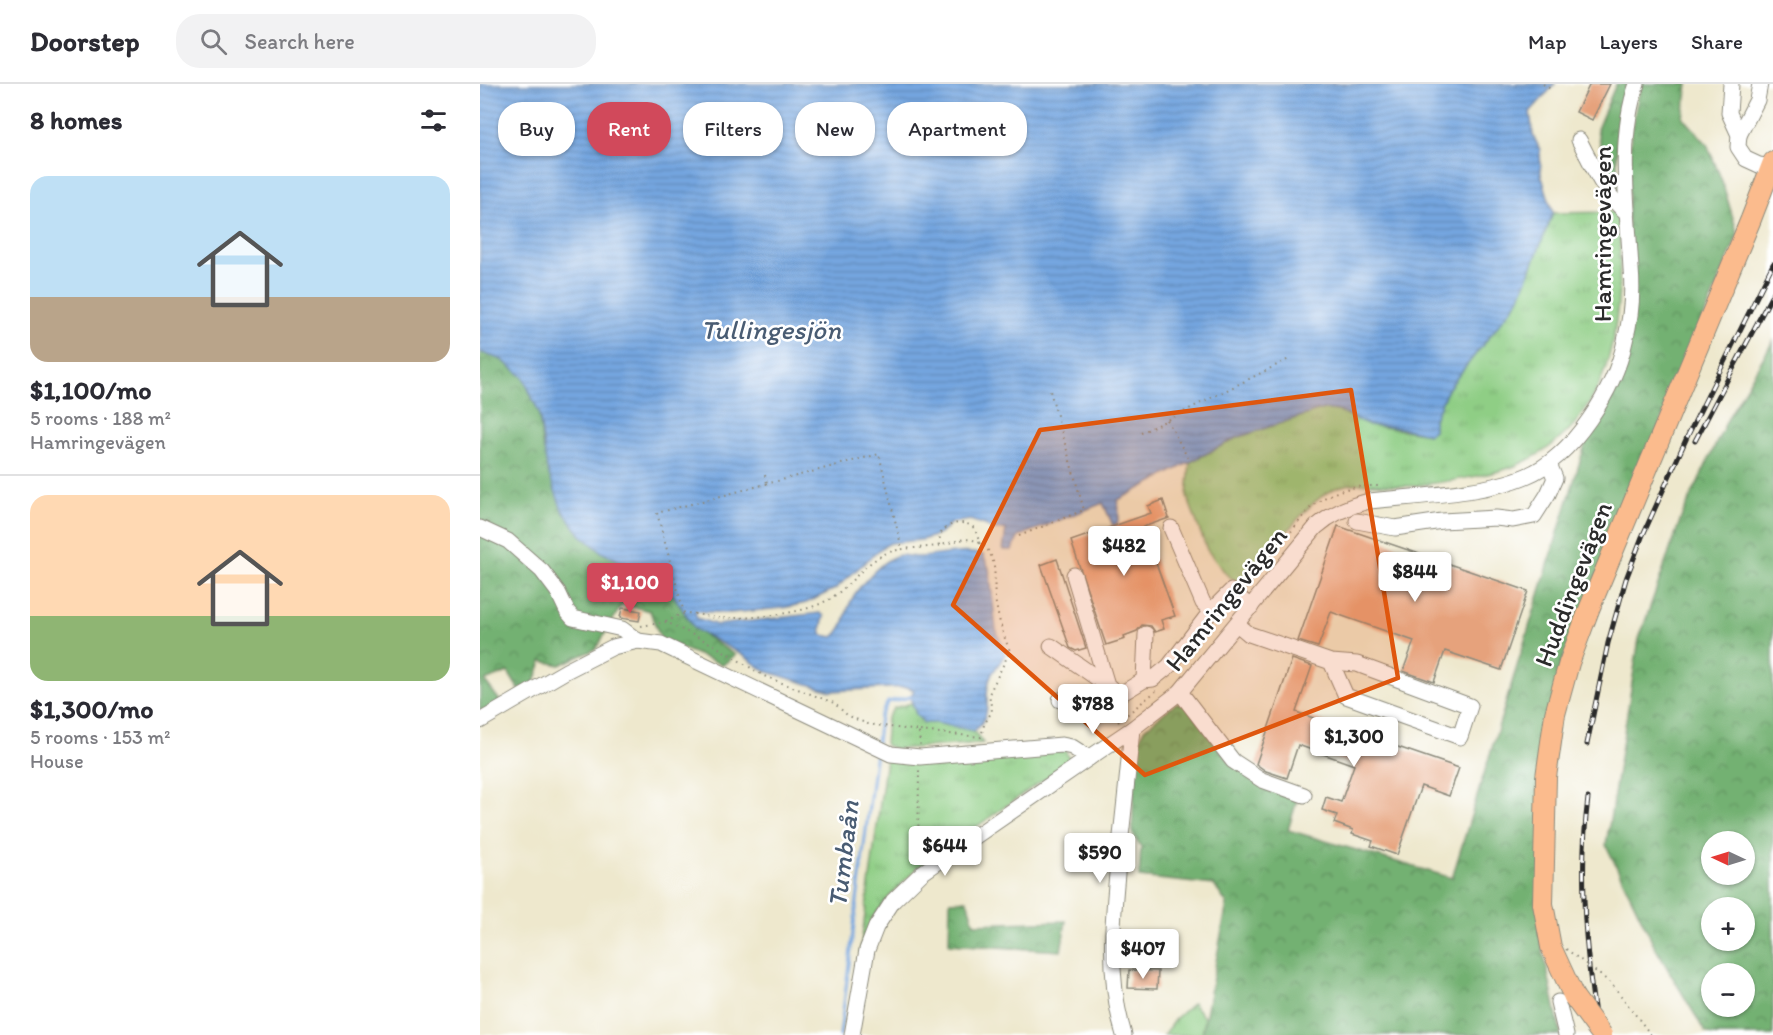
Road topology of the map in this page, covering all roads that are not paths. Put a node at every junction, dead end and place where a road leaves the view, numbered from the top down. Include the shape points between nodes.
1 (1637, 84) edge
2 (1731, 84) edge
3 (1760, 84) edge
4 (1739, 135) junction
5 (1580, 140) dead end
6 (1772, 165) edge
7 (1627, 213) junction
8 (1549, 464) junction
9 (1357, 522) dead end
10 (480, 528) edge
11 (1171, 528) dead end
12 (1074, 575) dead end
13 (1251, 607) junction
14 (1211, 611) junction
15 (1237, 624) junction
16 (1146, 634) dead end
17 (639, 641) junction
18 (1052, 646) dead end
19 (1331, 662) junction
20 (1144, 680) junction
21 (1107, 685) junction
22 (1180, 692) junction
23 (1119, 695) junction
24 (1060, 700) dead end
25 (480, 721) edge
26 (1132, 729) junction
27 (1089, 758) junction
28 (1304, 795) dead end
29 (1566, 1000) junction
30 (852, 1035) edge
31 (1124, 1035) edge
32 (1566, 1035) edge
33 (1602, 1035) edge

1 - 7 street, Hamringevägen via 1626,132
2 - 4 street via 1729,113
3 - 4 street via 1757,100
4 - 6 street via 1738,147 1746,159
5 - 7 street via 1608,194
6 - 29 main road, Huddingevägen via 1590,607 1555,714 1546,777 1543,904
7 - 8 street, Hamringevägen via 1632,272 1625,342 1600,403
8 - 9 street via 1555,478 1534,516 1395,528
8 - 13 street, Hamringevägen via 1527,476 1494,485 1369,501 1327,517
10 - 17 street via 508,542 542,571 573,618 622,629
11 - 14 street via 1203,603
12 - 21 street
13 - 14 street via 1231,591
13 - 15 street, Hamringevägen
14 - 20 street via 1169,666 1153,679
15 - 19 street via 1250,634
15 - 22 street, Hamringevägen
16 - 20 street
17 - 25 street via 613,647
17 - 27 street via 661,644 891,754 920,758 1062,745
18 - 21 street
19 - 19 street via 1357,664 1470,706 1460,737 1346,696
20 - 23 street
21 - 23 street
22 - 26 street, Hamringevägen
22 - 28 street via 1233,761 1262,780
23 - 24 street
26 - 27 street, Hamringevägen
26 - 31 street via 1112,953 1116,1008
27 - 30 street, Hamringevägen via 915,879 893,902 876,927 867,950
29 - 32 street
29 - 33 main road, Huddingevägen, bridge

